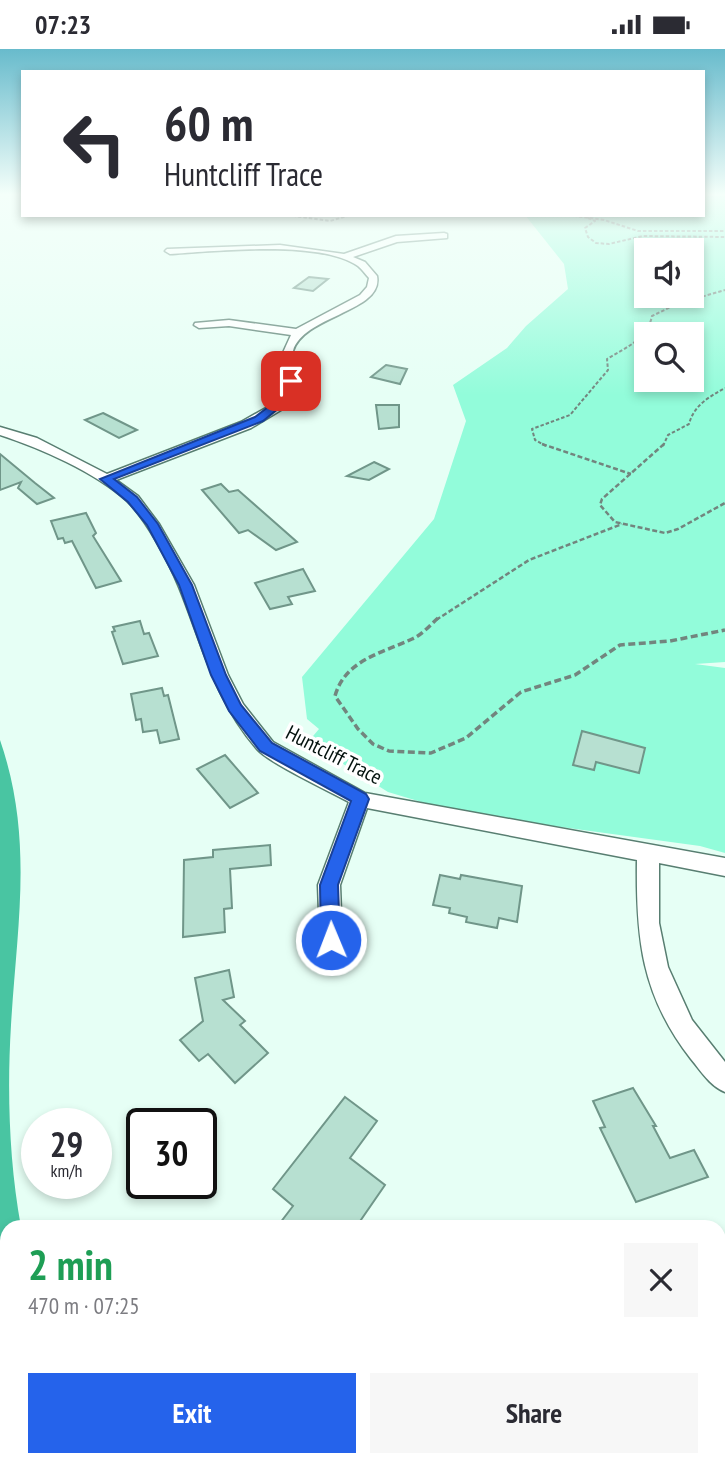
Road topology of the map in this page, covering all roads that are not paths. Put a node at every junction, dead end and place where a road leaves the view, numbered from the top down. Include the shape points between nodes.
1 (354, 262) edge
2 (199, 325) dead end
3 (299, 333) junction
4 (0, 431) edge
5 (106, 479) junction
6 (360, 799) junction
7 (648, 853) junction
8 (725, 867) edge
9 (331, 940) dead end
10 (725, 1080) edge

1 - 3 street via 371,272 372,288 364,298
2 - 3 street via 229,323
3 - 5 street via 287,353 290,389 277,407 246,425
4 - 5 street, Huntcliff Trace via 32,441
5 - 6 street, Huntcliff Trace via 133,499 152,524 186,585 235,707 266,747
6 - 7 street, Huntcliff Trace
6 - 9 street via 329,885
7 - 8 street, Huntcliff Trace
7 - 10 street via 648,926 657,968 671,1009

